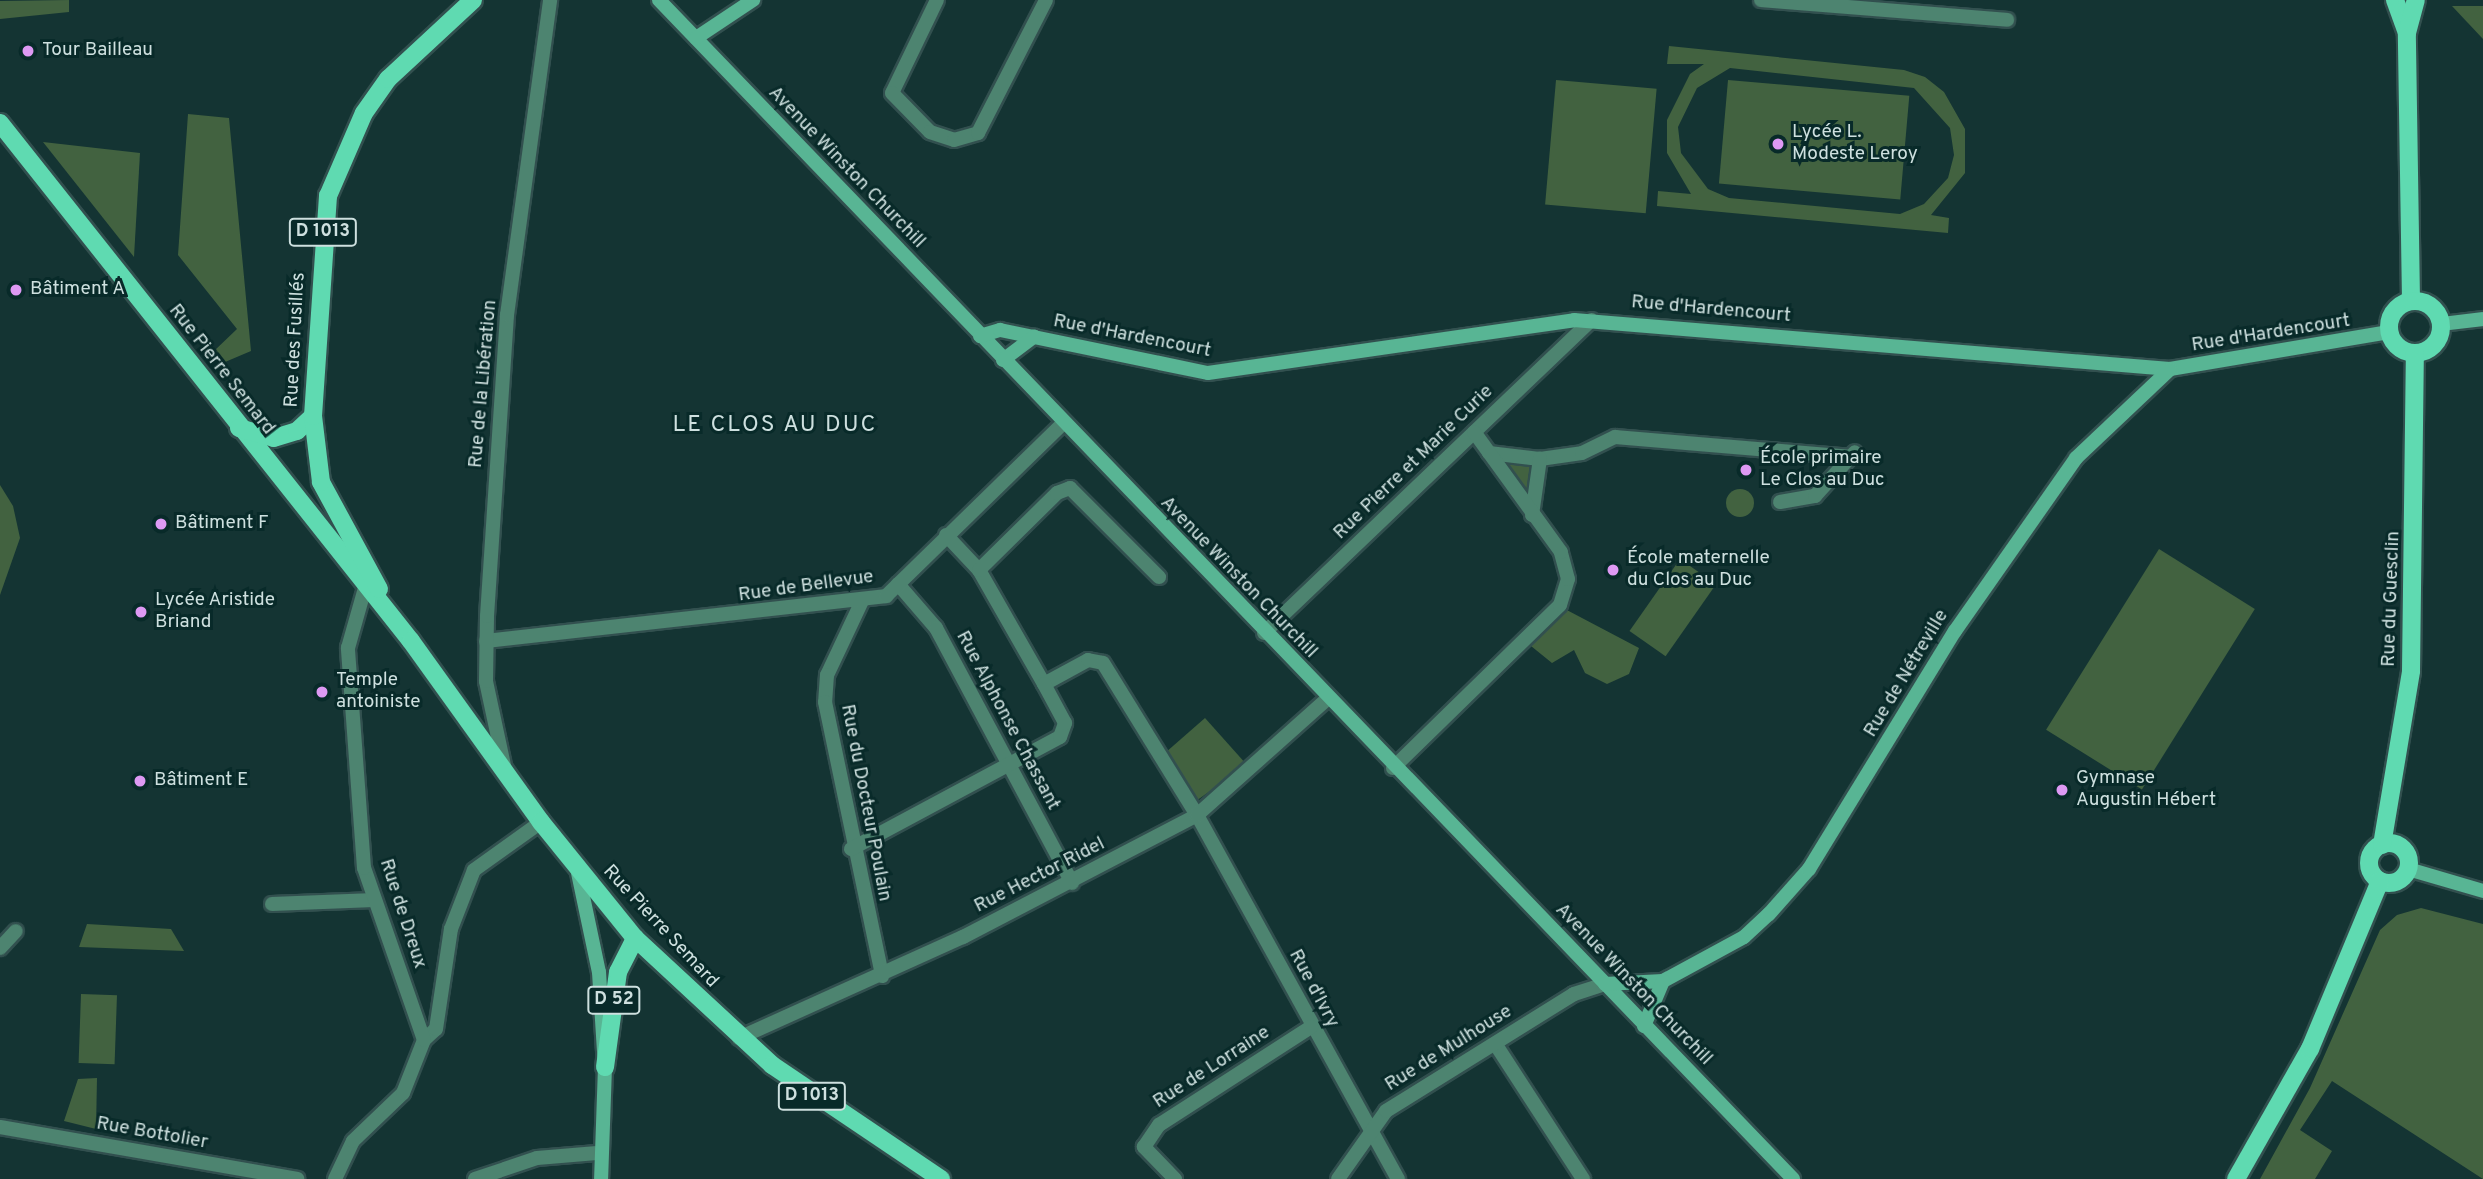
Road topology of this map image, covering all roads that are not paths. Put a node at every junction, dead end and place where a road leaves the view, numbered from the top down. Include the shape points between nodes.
1 (473, 0) edge
2 (550, 0) edge
3 (659, 0) edge
4 (752, 0) edge
5 (937, 0) edge
6 (1046, 0) edge
7 (1761, 0) edge
8 (2395, 0) edge
9 (2415, 0) edge
10 (2007, 20) dead end
11 (2407, 33) junction
12 (696, 38) junction
13 (0, 123) edge
14 (2412, 300) junction
15 (2483, 319) edge
16 (1592, 320) junction
17 (2441, 324) junction
18 (2389, 332) junction
19 (980, 336) junction
20 (1034, 337) junction
21 (2416, 353) junction
22 (1003, 360) junction
23 (2170, 369) junction
24 (313, 416) junction
25 (1063, 423) junction
26 (239, 428) junction
27 (1474, 432) junction
28 (1489, 453) junction
29 (1540, 459) junction
30 (321, 482) joint
31 (1780, 502) dead end
32 (1532, 515) junction
33 (946, 535) junction
34 (979, 570) junction
35 (1159, 577) dead end
36 (898, 584) junction
37 (365, 588) junction
38 (862, 601) junction
39 (1264, 633) junction
40 (411, 641) junction
41 (486, 641) junction
42 (1044, 684) junction
43 (1327, 699) junction
44 (1008, 765) junction
45 (1393, 768) junction
46 (505, 771) junction
47 (1197, 815) junction
48 (541, 822) junction
49 (2382, 845) junction
50 (851, 849) junction
51 (577, 868) junction
52 (2408, 869) junction
53 (2380, 881) junction
54 (1072, 883) junction
55 (2483, 891) edge
56 (374, 900) junction
57 (272, 904) dead end
58 (16, 931) dead end
59 (635, 938) junction
60 (0, 948) edge
61 (882, 976) junction
62 (1662, 981) junction
63 (1605, 984) junction
64 (1644, 1026) junction
65 (1311, 1027) junction
66 (739, 1038) junction
67 (424, 1040) junction
68 (1496, 1045) junction
69 (605, 1067) junction
70 (0, 1128) edge
71 (1369, 1132) junction
72 (597, 1153) junction
73 (297, 1179) edge
74 (335, 1179) edge
75 (475, 1179) edge
76 (601, 1179) edge
77 (941, 1179) edge
78 (1175, 1179) edge
79 (1338, 1179) edge
80 (1398, 1179) edge
81 (1583, 1179) edge
82 (1793, 1179) edge
83 (2236, 1179) edge

1 - 24 main road, Rue des Fusillés / D 1013 via 388,79 338,168 324,229
2 - 41 street, Rue de la Libération via 508,315
3 - 12 street, Avenue Winston Churchill
4 - 12 street
5 - 6 street via 892,93 930,132 954,141 978,133
7 - 10 street
8 - 9 main road
8 - 11 main road
9 - 11 main road
11 - 14 main road
12 - 19 street, Avenue Winston Churchill
13 - 26 main road, Rue Pierre Semard / D 1013
14 - 17 main road via 2431,306
14 - 18 main road via 2399,306
15 - 17 street
16 - 20 street, Rue d'Hardencourt via 1537,322 1330,360 1208,373
16 - 23 street, Rue d'Hardencourt
16 - 27 street, Rue Pierre et Marie Curie
17 - 21 main road via 2435,341
18 - 21 main road via 2398,347
18 - 23 street, Rue d'Hardencourt
19 - 20 street, Rue d'Hardencourt via 1000,330
19 - 22 street, Avenue Winston Churchill
20 - 22 street, Rue d'Hardencourt
21 - 49 main road, Rue du Guesclin via 2411,671
22 - 25 street, Avenue Winston Churchill
23 - 62 street, Rue de Nétreville via 2076,458 2010,548 1809,869 1744,937
24 - 26 main road via 297,431 274,438
24 - 30 main road, Rue des Fusillés / D 1013
25 - 33 street, Rue de Bellevue
25 - 39 street, Avenue Winston Churchill
26 - 37 main road, Rue Pierre Semard / D 1013
27 - 28 street
27 - 39 street, Rue Pierre et Marie Curie
28 - 29 street
28 - 32 street
29 - 31 street via 1582,453 1615,437 1853,454 1815,496
29 - 32 street
30 - 40 main road, Rue Pierre Semard / D 1013 via 344,533
32 - 45 street via 1561,552 1568,579 1560,605
33 - 34 street
33 - 36 street, Rue de Bellevue
34 - 35 street via 1057,493 1070,488
34 - 42 street
36 - 38 street, Rue de Bellevue via 886,596
36 - 44 street, Rue Alphonse Chassant via 936,628
37 - 40 main road, Rue Pierre Semard / D 1013
37 - 56 street, Rue de Dreux via 349,626 348,648 364,868
38 - 41 street, Rue de Bellevue
38 - 50 street, Rue du Docteur Poulain via 827,675 825,702
39 - 43 street, Avenue Winston Churchill
40 - 46 main road, Rue Pierre Semard / D 1013
41 - 46 street, Rue de la Libération via 486,681
42 - 44 street via 1065,723 1060,737
42 - 47 street, Rue d'Ivry via 1088,660 1102,663
43 - 45 street, Avenue Winston Churchill
43 - 47 street, Rue Hector Ridel
44 - 50 street
44 - 54 street, Rue Alphonse Chassant
45 - 63 street, Avenue Winston Churchill
46 - 48 main road, Rue Pierre Semard / D 1013
47 - 54 street, Rue Hector Ridel
47 - 65 street, Rue d'Ivry
48 - 51 main road, Rue Pierre Semard / D 1013
48 - 67 street via 485,857 465,887 451,929 436,1029
49 - 52 main road via 2403,849
49 - 53 main road via 2369,866
50 - 61 street, Rue du Docteur Poulain
51 - 59 main road, Rue Pierre Semard / D 1013
51 - 69 street, D 52 via 599,972
52 - 53 main road via 2400,880
52 - 55 street
53 - 83 main road via 2310,1049
54 - 61 street, Rue Hector Ridel
56 - 57 street
56 - 67 street, Rue de Dreux
58 - 60 street
59 - 66 main road, Rue Pierre Semard / D 1013
59 - 69 main road, D 52 via 618,972
61 - 66 street, Rue Hector Ridel
62 - 63 street, Rue de Nétreville
62 - 64 street
63 - 64 street, Avenue Winston Churchill
63 - 68 street, Rue de Mulhouse via 1574,993
64 - 82 street, Avenue Winston Churchill
65 - 71 street, Rue d'Ivry
65 - 78 street, Rue de Lorraine via 1159,1125 1144,1147
66 - 77 main road, Rue Pierre Semard / D 1013 via 807,1093
67 - 74 street via 403,1093 353,1140
68 - 71 street, Rue de Mulhouse via 1386,1111
68 - 81 street
69 - 72 street, D 52
70 - 73 street, Rue Bottolier
71 - 79 street, Rue de Mulhouse
71 - 80 street, Rue d'Ivry
72 - 75 street via 537,1158
72 - 76 street, D 52

